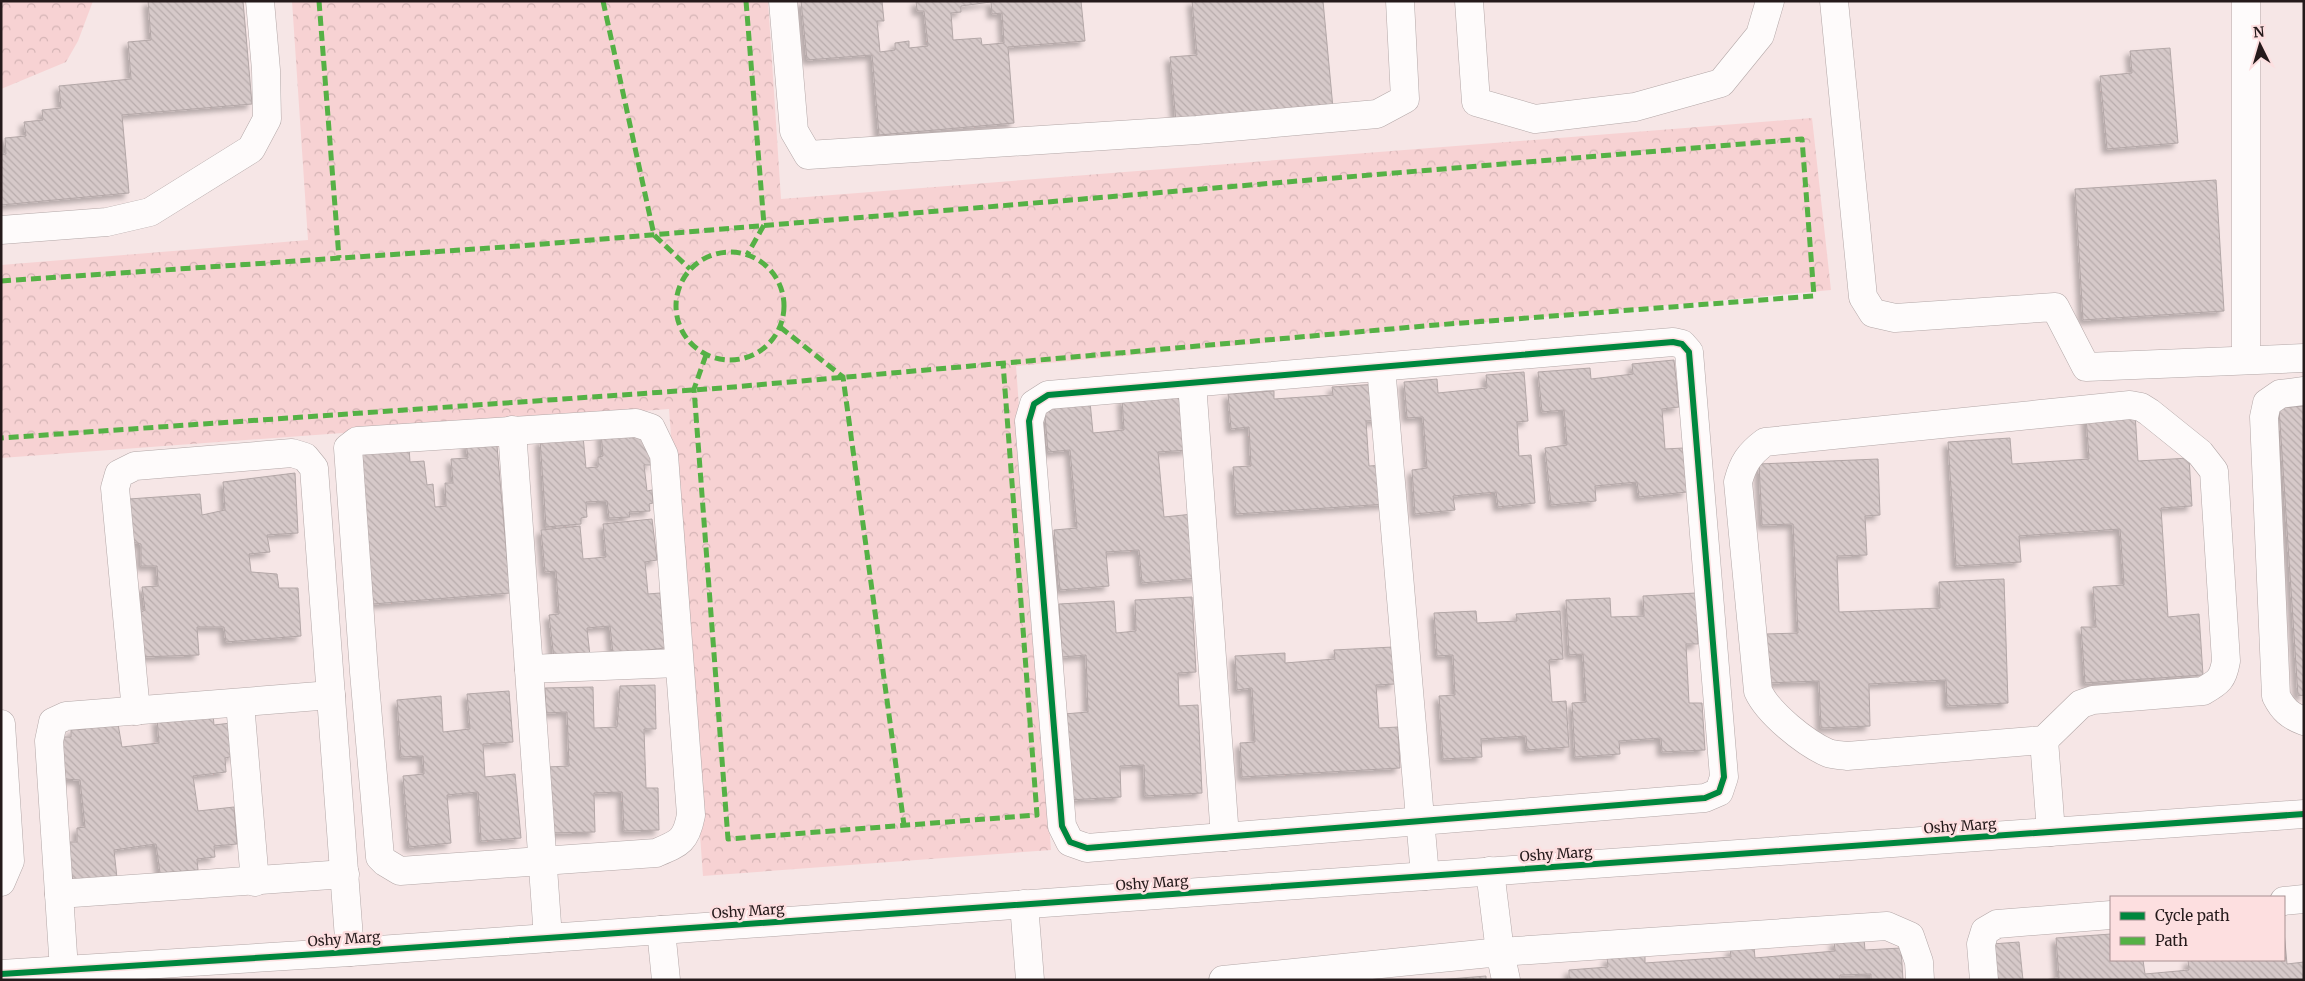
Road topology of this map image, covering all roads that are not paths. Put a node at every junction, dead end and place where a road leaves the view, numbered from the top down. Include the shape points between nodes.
1 (260, 1) edge
2 (783, 1) edge
3 (1400, 1) edge
4 (1469, 1) edge
5 (1770, 1) edge
6 (1834, 1) edge
7 (2246, 1) edge
8 (1, 230) edge
9 (2304, 358) edge
10 (2246, 360) junction
11 (1381, 367) junction
12 (1192, 383) junction
13 (2304, 391) edge
14 (512, 430) junction
15 (678, 663) junction
16 (529, 669) junction
17 (331, 695) junction
18 (240, 703) junction
19 (136, 711) junction
20 (2304, 721) edge
21 (1, 724) edge
22 (2044, 740) junction
23 (2304, 814) edge
24 (1420, 822) junction
25 (2051, 832) junction
26 (1225, 837) junction
27 (542, 862) junction
28 (1490, 871) junction
29 (345, 874) junction
30 (1425, 876) junction
31 (1, 882) edge
32 (255, 882) junction
33 (59, 894) junction
34 (2304, 899) edge
35 (2285, 901) edge
36 (1024, 904) junction
37 (2110, 915) edge
38 (661, 930) junction
39 (548, 938) junction
40 (350, 952) junction
41 (1500, 952) junction
42 (64, 970) junction
43 (1, 974) edge
44 (666, 980) edge
45 (1030, 980) edge
46 (1223, 980) edge
47 (1506, 980) edge
48 (1920, 980) edge
49 (1984, 980) edge

1 - 8 street via 267,118 251,149 150,212 107,222
2 - 3 street via 794,131 808,155 1197,130 1377,114 1405,99
4 - 5 street via 1476,102 1535,119 1635,107 1721,83 1760,35
6 - 10 street via 1863,297 1873,313 1895,318 2055,307 2086,366
7 - 10 street
9 - 10 street
11 - 12 street
11 - 24 street
11 - 24 street via 1673,342 1682,344 1689,352 1690,362 1724,777 1719,792 1704,798
12 - 26 street
12 - 26 street via 1048,395 1034,404 1028,421 1062,826 1070,842 1087,848
13 - 20 street via 2280,394 2267,403 2264,417 2276,696 2291,716
14 - 15 street via 636,423 651,428 664,455
14 - 16 street
14 - 27 street via 357,441 348,448 347,460 380,856 400,872
15 - 16 street
15 - 27 street via 691,815 687,834 674,846 656,853
16 - 27 street
17 - 18 street
17 - 19 street via 314,468 305,457 292,453 145,465 119,474 115,488
17 - 29 street
18 - 19 street
18 - 32 street
19 - 33 street via 66,716 53,722 49,741
21 - 31 street via 10,861
22 - 22 street via 1847,756 1830,754 1816,746 1772,713 1758,691 1738,482 1750,453 1765,442 2130,405 2149,412 2200,453 2214,472 2216,482 2226,661 2224,676 2203,691 2093,700 2081,704
22 - 25 street
23 - 25 street, Oshy Marg
24 - 26 street
24 - 30 street
25 - 28 street, Oshy Marg
27 - 39 street
28 - 30 street, Oshy Marg
28 - 41 street
29 - 32 street
29 - 40 street
30 - 36 street, Oshy Marg
32 - 33 street
33 - 42 street
34 - 35 street
36 - 38 street, Oshy Marg
36 - 45 street
37 - 49 street via 1996,924 1985,931 1981,944
38 - 39 street, Oshy Marg
38 - 44 street
39 - 40 street, Oshy Marg
40 - 42 street, Oshy Marg
41 - 46 street
41 - 47 street
41 - 48 street via 1887,926 1910,936 1919,962
42 - 43 street, Oshy Marg

